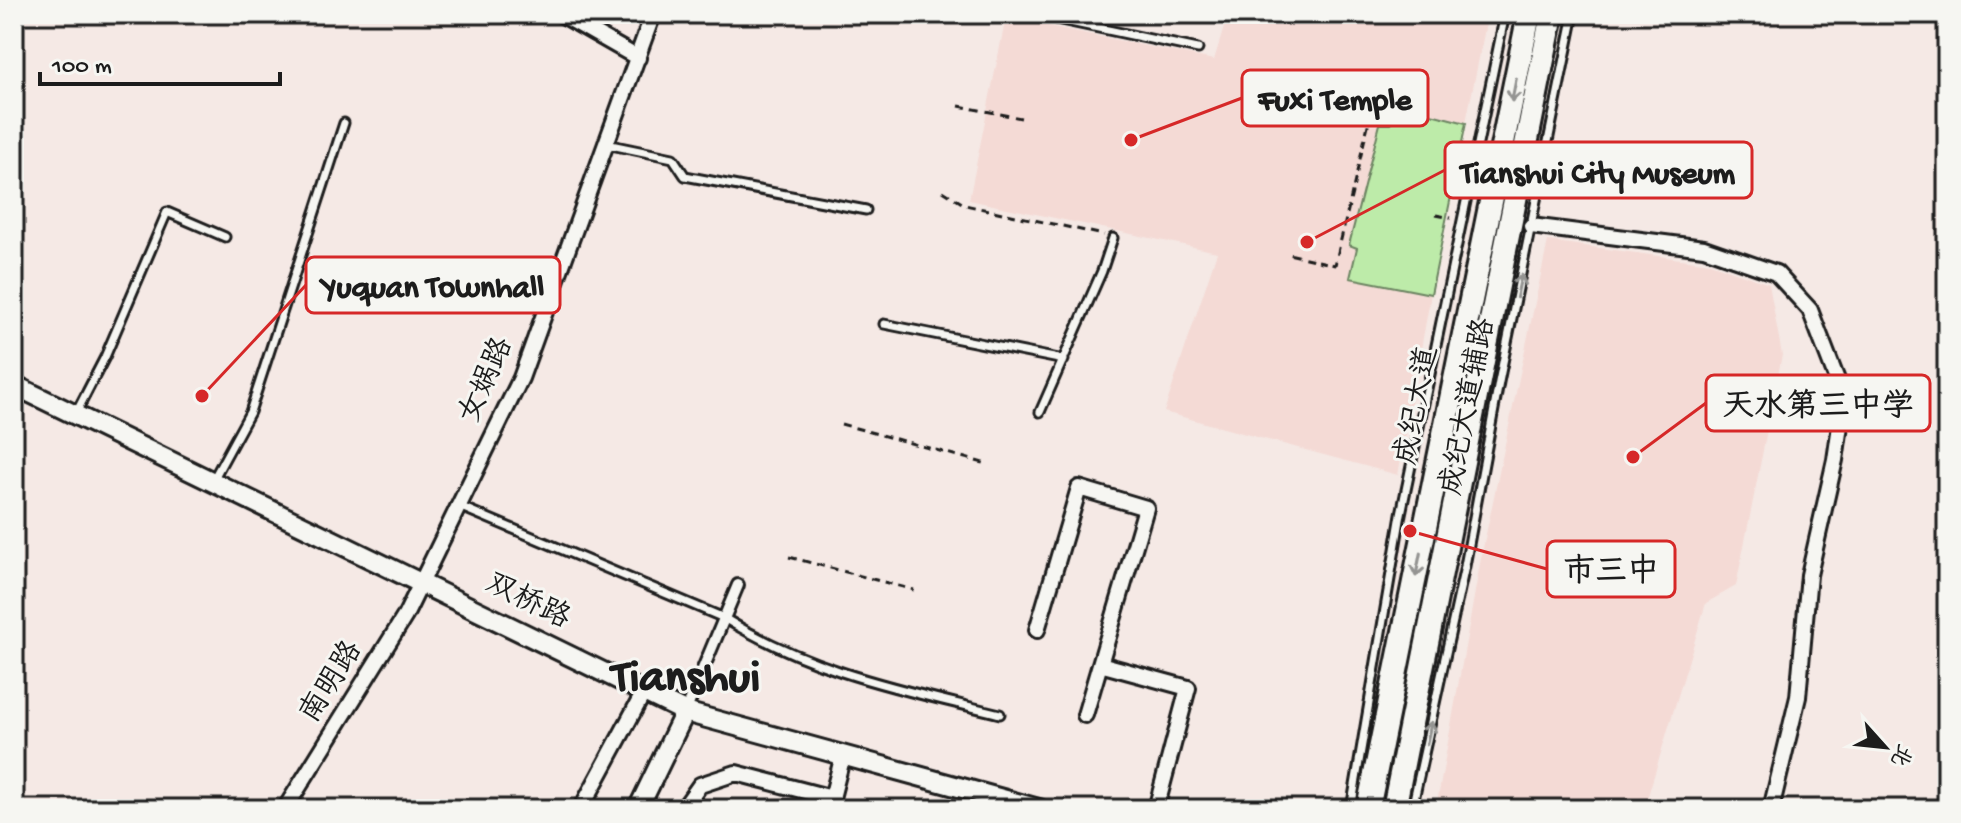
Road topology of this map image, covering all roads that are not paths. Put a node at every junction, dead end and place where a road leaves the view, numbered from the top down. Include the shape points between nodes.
1 (561, 14) edge
2 (653, 14) edge
3 (1032, 14) edge
4 (1505, 14) edge
5 (1529, 14) edge
6 (1552, 14) edge
7 (1574, 14) edge
8 (1198, 49) dead end
9 (638, 58) junction
10 (344, 123) dead end
11 (606, 144) junction
12 (866, 210) dead end
13 (1531, 226) junction
14 (225, 237) dead end
15 (1113, 238) road end
16 (884, 324) dead end
17 (1064, 360) junction
18 (14, 385) edge
19 (1040, 412) dead end
20 (74, 417) junction
21 (212, 482) junction
22 (459, 506) junction
23 (421, 583) junction
24 (738, 585) dead end
25 (724, 618) junction
26 (1037, 630) dead end
27 (1100, 664) junction
28 (644, 692) junction
29 (685, 712) junction
30 (1000, 714) dead end
31 (1085, 715) dead end
32 (843, 755) junction
33 (830, 803) edge
34 (285, 809) edge
35 (581, 809) edge
36 (638, 809) edge
37 (683, 809) edge
38 (1039, 809) edge
39 (1156, 809) edge
40 (1351, 809) edge
41 (1368, 809) edge
42 (1394, 809) edge
43 (1412, 809) edge
44 (1771, 809) edge

1 - 9 street
2 - 9 street, 女娲路
3 - 8 lane
4 - 40 lane, 成纪大道辅路 via 1401,514
5 -> 41 highway, 成纪大道
6 - 42 highway, 成纪大道
7 - 13 lane, 成纪大道辅路
9 - 11 street, 女娲路
10 - 21 lane via 250,412
11 - 12 lane via 673,158 685,176
11 - 22 street, 女娲路 via 521,378
43 -> 13 lane, 成纪大道辅路
13 - 44 street via 1704,248 1776,273 1810,310 1844,398 1809,575 1798,697
14 - 20 lane via 167,212
15 - 17 lane
16 - 17 lane
17 - 19 lane
18 - 20 main road, 双桥路
20 - 21 main road, 双桥路
21 - 23 main road, 双桥路
22 - 23 street, 女娲路
22 - 25 lane
23 - 28 main road, 双桥路
23 - 34 street, 南明路
24 - 25 street
25 - 29 street
25 - 30 lane via 764,642 856,678
26 - 27 street via 1079,488 1146,508
27 - 31 street
27 - 39 street via 1188,688
28 - 29 main road, 双桥路
28 - 35 street
29 - 32 main road, 双桥路
29 - 36 main road
32 - 33 street
32 - 38 main road, 双桥路
33 - 37 street via 736,773 700,785

